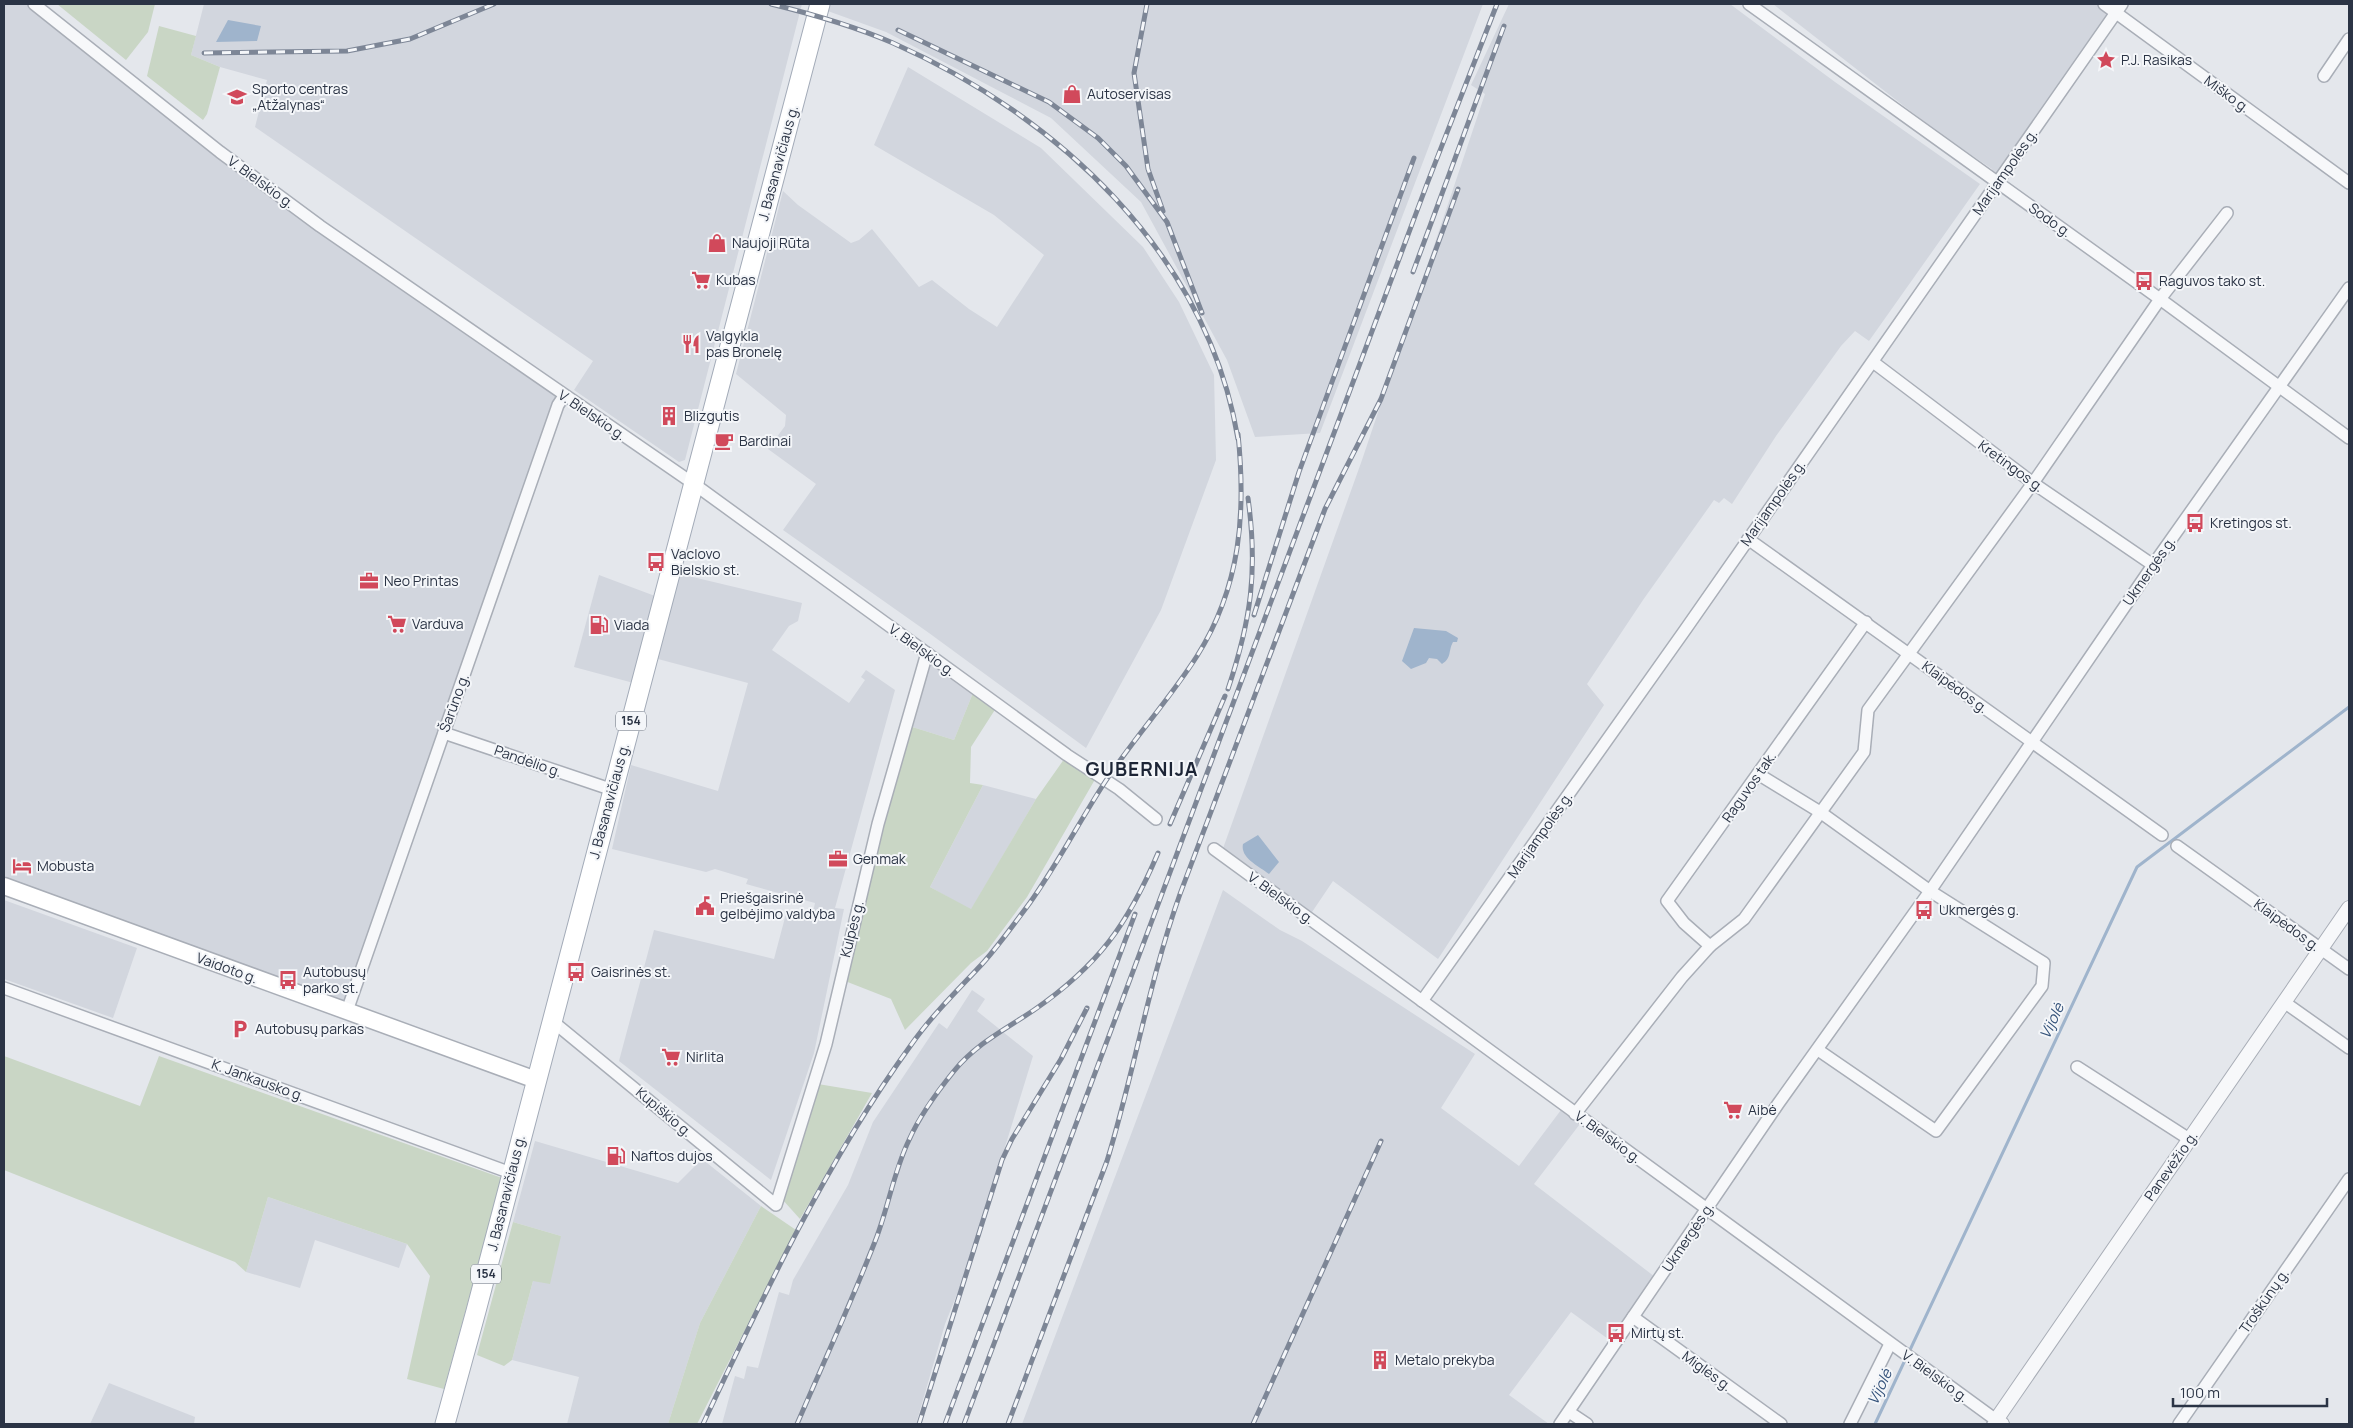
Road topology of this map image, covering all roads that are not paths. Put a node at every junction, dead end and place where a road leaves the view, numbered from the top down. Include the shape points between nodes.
1 (34, 4) edge
2 (820, 4) edge
3 (1749, 4) edge
4 (2104, 4) edge
5 (2119, 8) edge
6 (2349, 39) edge
7 (2324, 76) dead end
8 (1996, 182) junction
9 (2349, 183) edge
10 (2227, 212) dead end
11 (2349, 288) edge
12 (2160, 299) junction
13 (1873, 362) junction
14 (2280, 387) junction
15 (564, 396) junction
16 (2349, 438) edge
17 (2033, 483) junction
18 (694, 484) junction
19 (1748, 539) junction
20 (2153, 565) junction
21 (1866, 622) junction
22 (927, 653) junction
23 (1908, 653) junction
24 (444, 733) junction
25 (2031, 741) junction
26 (1758, 774) junction
27 (613, 790) junction
28 (1820, 812) junction
29 (1156, 819) dead end
30 (2162, 835) dead end
31 (2176, 846) dead end
32 (1214, 849) dead end
33 (4, 886) edge
34 (1930, 891) junction
35 (2349, 908) edge
36 (1710, 946) junction
37 (2320, 949) junction
38 (2349, 969) edge
39 (4, 988) edge
40 (1422, 1002) junction
41 (2284, 1002) junction
42 (347, 1011) junction
43 (551, 1020) junction
44 (2349, 1048) edge
45 (1818, 1050) junction
46 (2077, 1066) dead end
47 (536, 1080) junction
48 (1575, 1114) junction
49 (2189, 1139) junction
50 (511, 1173) junction
51 (2349, 1179) edge
52 (776, 1205) joint
53 (1707, 1210) junction
54 (1633, 1317) junction
55 (1895, 1348) junction
56 (1569, 1412) junction
57 (1997, 1423) edge
58 (445, 1424) edge
59 (1560, 1424) edge
60 (1587, 1424) edge
61 (1781, 1424) edge
62 (1850, 1424) edge
63 (2179, 1424) edge

1 - 15 street, V. Bielskio g. via 220,152 320,226
2 - 18 main road, J. Basanavičiaus g. / 154
3 - 8 street, Sodo g.
4 - 5 street, Miško g.
5 - 8 street, Marijampolės g.
5 - 9 street, Miško g.
6 - 7 street
8 - 12 street, Sodo g.
8 - 13 street, Marijampolės g.
10 - 12 street
11 - 14 street, Ukmergės g.
12 - 14 street, Sodo g.
12 - 17 street
13 - 17 street, Kretingos g.
13 - 19 street, Marijampolės g.
14 - 16 street, Sodo g.
14 - 20 street, Ukmergės g.
15 - 18 street, V. Bielskio g.
15 - 24 street, Šarūno g. via 558,405
17 - 20 street, Kretingos g.
17 - 23 street
18 - 22 street, V. Bielskio g.
18 - 27 main road, J. Basanavičiaus g. / 154
19 - 21 street, Klaipėdos g.
19 - 40 street, Marijampolės g.
20 - 25 street, Ukmergės g.
21 - 23 street, Klaipėdos g.
21 - 26 street, Raguvos tak.
22 - 29 street, V. Bielskio g. via 1119,789
22 - 52 street, Kulpės g. via 878,824 826,1044
23 - 25 street, Klaipėdos g.
23 - 28 street via 1868,710 1864,752
24 - 27 street, Pandėlio g.
24 - 42 street, Šarūno g.
25 - 30 street, Klaipėdos g.
25 - 34 street, Ukmergės g.
26 - 28 street
26 - 36 street, Raguvos tak. via 1667,901 1684,923
27 - 43 main road, J. Basanavičiaus g. / 154
28 - 34 street
28 - 36 street via 1744,919
31 - 37 street, Klaipėdos g.
32 - 40 street, V. Bielskio g.
33 - 42 main road, Vaidoto g.
34 - 45 street, Ukmergės g.
34 - 45 street via 2044,963 2042,986 2024,1013 1936,1131
35 - 37 street, Panevėžio g.
36 - 48 street via 1682,976
37 - 38 street, Klaipėdos g.
37 - 41 street, Panevėžio g.
39 - 50 street, K. Jankausko g.
40 - 48 street, V. Bielskio g.
41 - 44 street
41 - 49 street, Panevėžio g.
42 - 47 main road, Vaidoto g.
43 - 47 main road, J. Basanavičiaus g. / 154
43 - 52 street, Kupiškio g.
45 - 53 street, Ukmergės g.
46 - 49 street
47 - 50 main road, J. Basanavičiaus g. / 154
48 - 53 street, V. Bielskio g.
49 - 57 street, Panevėžio g.
50 - 58 main road, J. Basanavičiaus g. / 154
51 - 63 street, Troškūnų g.
53 - 54 street, Ukmergės g.
53 - 55 street, V. Bielskio g.
54 - 56 street, Ukmergės g.
54 - 61 street, Miglės g.
55 - 57 street, V. Bielskio g.
55 - 62 street
56 - 59 street, Ukmergės g.
56 - 60 street

